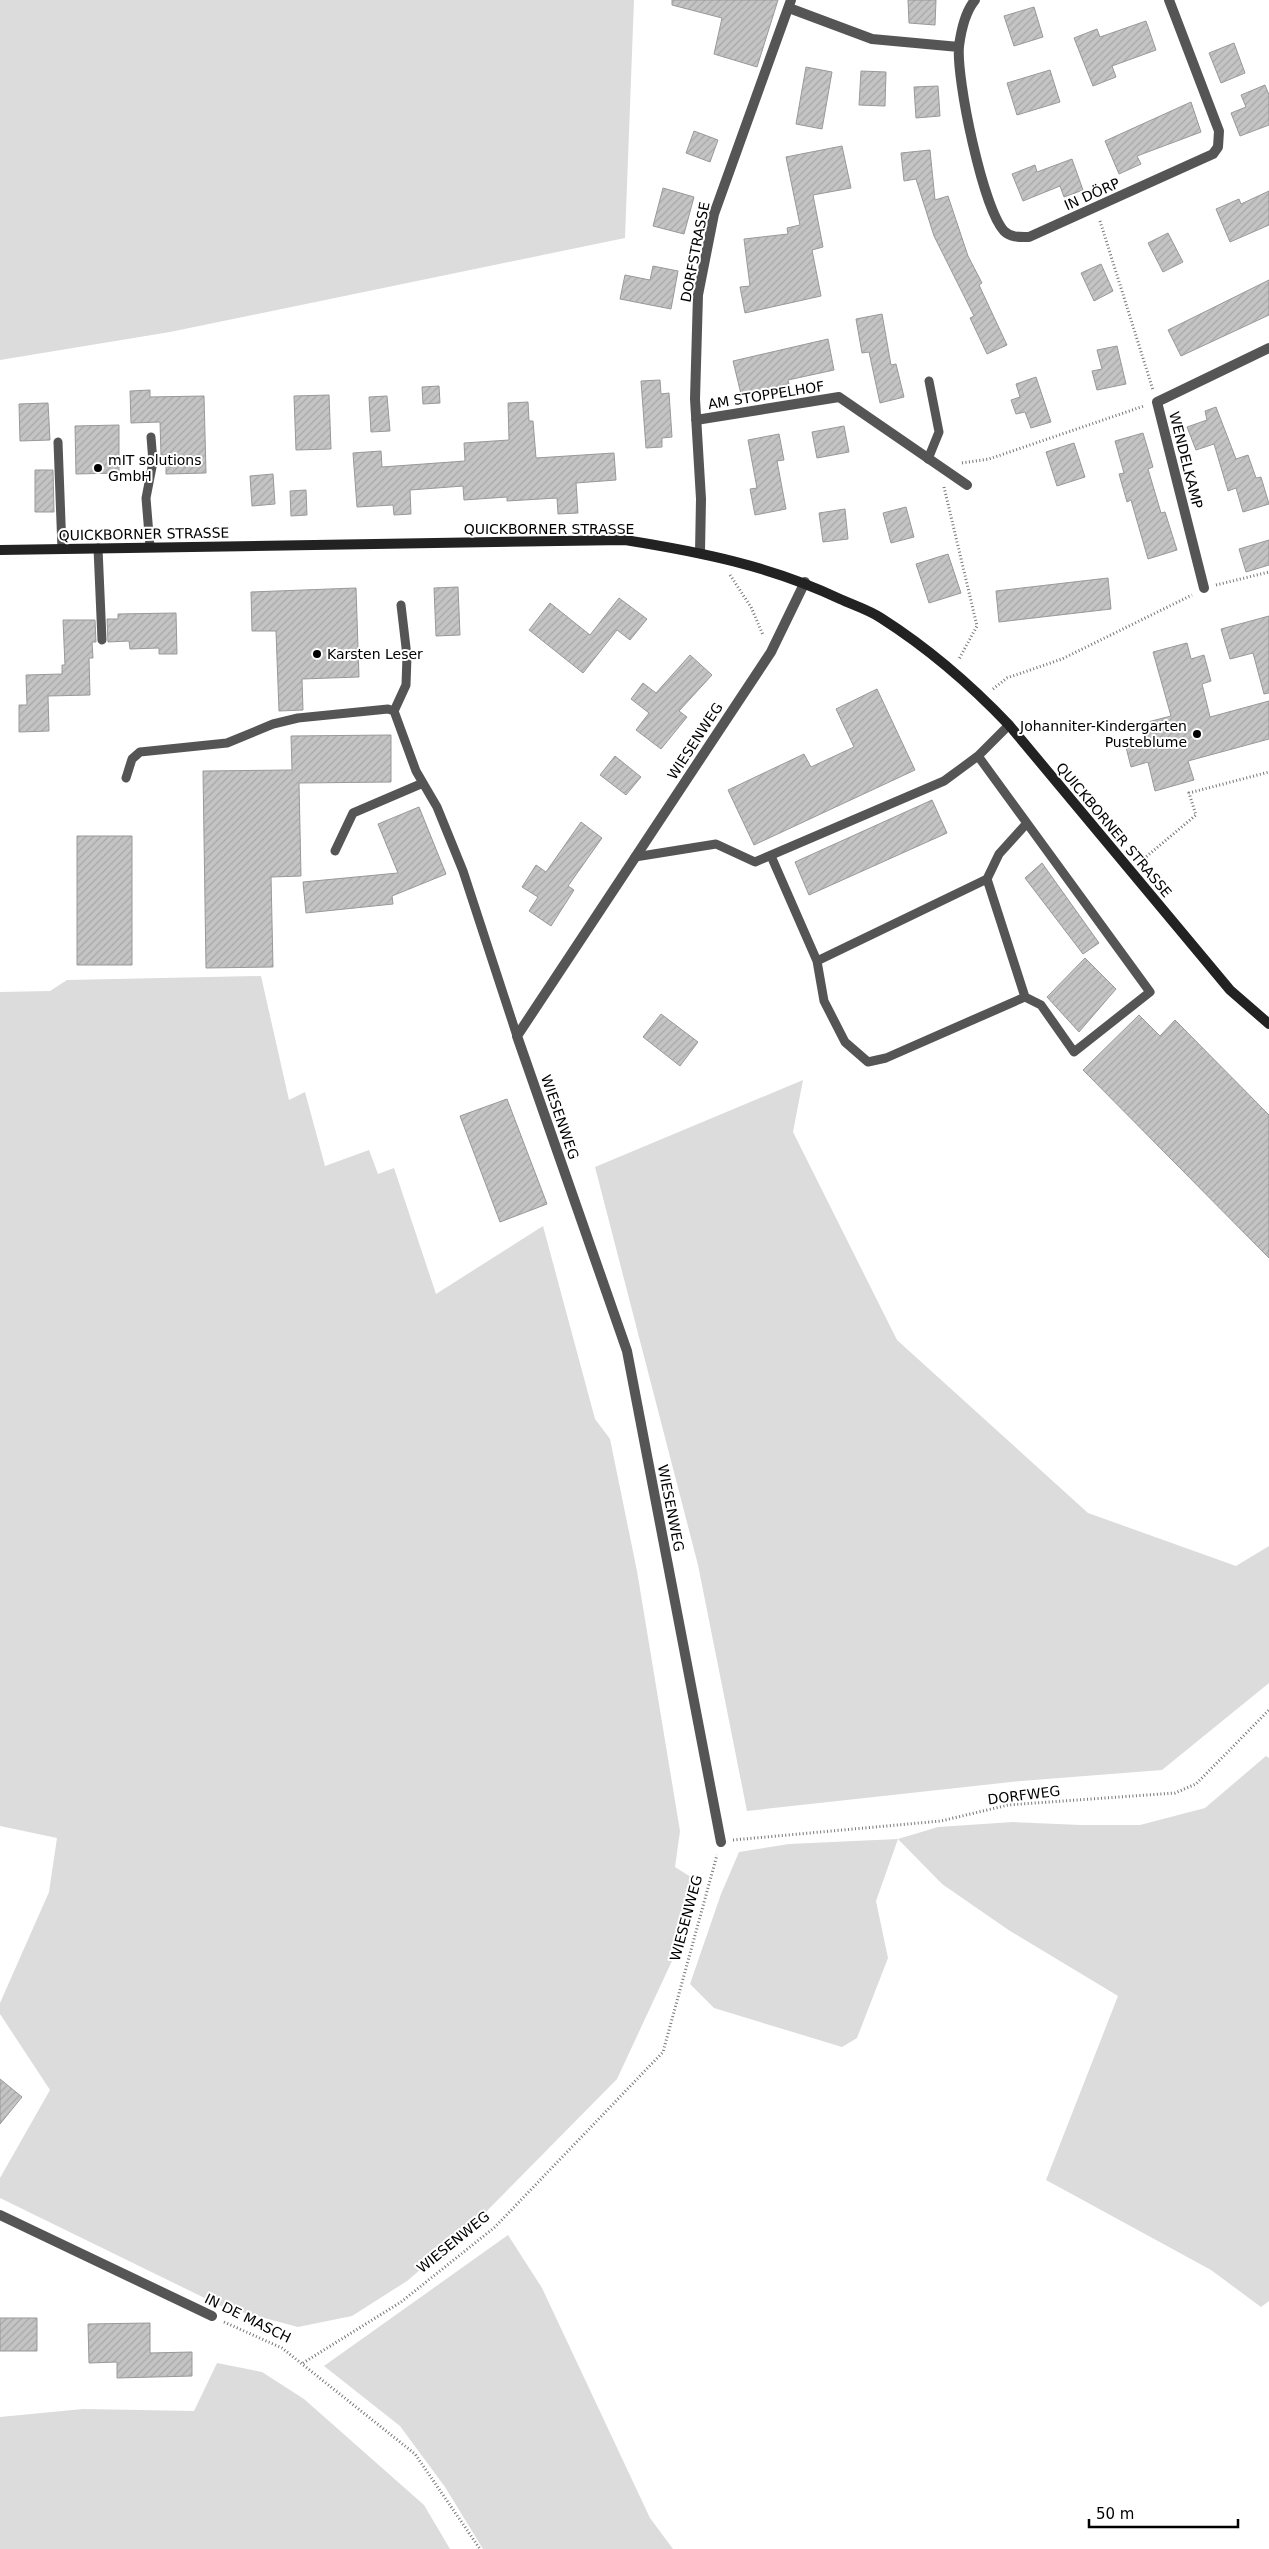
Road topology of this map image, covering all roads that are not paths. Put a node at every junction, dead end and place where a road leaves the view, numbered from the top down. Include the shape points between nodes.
1 (976, 0) edge
2 (1169, 0) edge
3 (790, 4) edge
4 (959, 47) junction
5 (1269, 348) edge
6 (929, 380) dead end
7 (696, 420) junction
8 (151, 437) dead end
9 (58, 442) dead end
10 (928, 459) junction
11 (967, 485) dead end
12 (150, 547) junction
13 (98, 548) junction
14 (62, 549) junction
15 (0, 550) edge
16 (700, 552) junction
17 (805, 582) junction
18 (1204, 588) road end
19 (401, 606) dead end
20 (102, 640) dead end
21 (394, 711) junction
22 (1009, 725) junction
23 (978, 756) junction
24 (126, 778) dead end
25 (423, 782) junction
26 (1027, 823) junction
27 (334, 851) dead end
28 (771, 856) junction
29 (635, 857) junction
30 (987, 879) junction
31 (817, 961) junction
32 (1025, 997) junction
33 (1269, 1024) edge
34 (517, 1036) junction
35 (721, 1842) road end
36 (0, 2214) edge
37 (212, 2316) road end

1 - 4 street, IN DÖRP via 968,8
2 - 4 street, IN DÖRP via 1219,131 1218,147 1212,154 1030,237 1016,237 1005,232 995,218 971,139
3 - 4 street via 872,39
3 - 7 street, DORFSTRASSE via 714,214 698,295
5 - 18 street, WENDELKAMP via 1157,402
6 - 10 lane via 939,432
7 - 10 street, AM STOPPELHOF via 839,397
7 - 16 street, DORFSTRASSE via 701,499
8 - 12 lane via 153,462 146,498
9 - 14 lane
10 - 11 street, AM STOPPELHOF
12 - 13 main road, QUICKBORNER STRASSE
12 - 16 main road, QUICKBORNER STRASSE via 625,540
13 - 14 main road, QUICKBORNER STRASSE
13 - 20 lane
14 - 15 main road, QUICKBORNER STRASSE
16 - 17 main road, QUICKBORNER STRASSE
17 - 22 main road, QUICKBORNER STRASSE via 880,617 952,671
17 - 29 street, WIESENWEG via 771,652
19 - 21 lane via 407,656 406,686
21 - 24 lane via 298,718 273,724 227,743 140,752 132,759
21 - 25 lane via 401,735
22 - 23 lane
22 - 33 main road, QUICKBORNER STRASSE via 1230,990
23 - 26 lane
23 - 28 lane via 944,781
25 - 27 lane via 353,813
25 - 34 lane via 437,807 469,886
26 - 30 lane via 999,854
26 - 32 lane via 1150,992 1074,1052 1041,1005
28 - 29 lane via 756,862 716,844
28 - 31 lane
29 - 34 street, WIESENWEG
30 - 31 lane
30 - 32 lane
31 - 32 lane via 824,1001 832,1017 845,1042 868,1062 886,1058
34 - 35 street, WIESENWEG via 628,1351
36 - 37 street, IN DE MASCH

